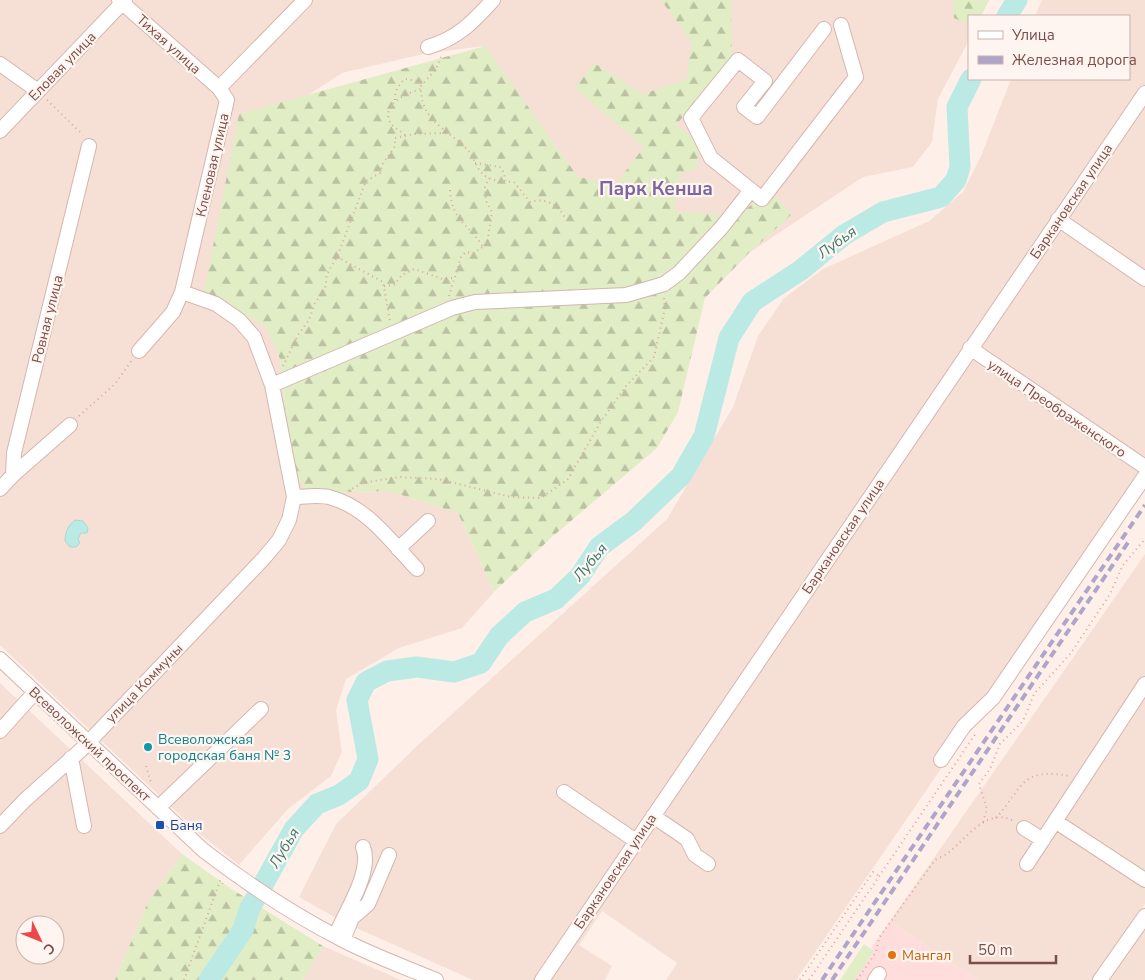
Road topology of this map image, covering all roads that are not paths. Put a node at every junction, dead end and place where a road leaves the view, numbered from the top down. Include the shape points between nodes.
1 (305, 0) edge
2 (493, 0) edge
3 (122, 1) edge
4 (841, 25) dead end
5 (824, 29) dead end
6 (428, 47) dead end
7 (0, 64) edge
8 (219, 88) junction
9 (38, 91) junction
10 (1145, 93) edge
11 (0, 132) edge
12 (89, 146) road end
13 (751, 190) junction
14 (1058, 219) junction
15 (1145, 279) edge
16 (182, 292) junction
17 (970, 348) junction
18 (138, 351) road end
19 (272, 385) junction
20 (70, 425) road end
21 (1145, 467) edge
22 (14, 475) junction
23 (1145, 476) edge
24 (0, 489) edge
25 (294, 497) junction
26 (428, 521) dead end
27 (398, 549) junction
28 (417, 569) dead end
29 (0, 659) edge
30 (1145, 684) edge
31 (36, 692) junction
32 (260, 709) dead end
33 (0, 731) edge
34 (88, 742) junction
35 (72, 758) junction
36 (941, 760) dead end
37 (564, 792) dead end
38 (158, 808) junction
39 (653, 816) junction
40 (1055, 821) junction
41 (0, 826) edge
42 (84, 826) dead end
43 (1024, 828) road end
44 (1042, 840) junction
45 (636, 841) junction
46 (363, 847) dead end
47 (389, 855) dead end
48 (708, 864) dead end
49 (1027, 864) dead end
50 (1145, 880) edge
51 (1145, 916) edge
52 (339, 938) junction
53 (436, 980) edge
54 (542, 980) edge
55 (1100, 980) edge

1 - 8 street
2 - 6 street via 448,41
3 - 8 street, Тихая улица
3 - 9 street, Еловая улица
4 - 13 street via 856,77 762,199
5 - 13 street via 757,117 744,107 765,81 738,60 691,118 711,158
7 - 9 street
8 - 16 street, Кленовая улица via 227,100
9 - 11 street, Еловая улица
10 - 14 street, Баркановская улица
12 - 22 street, Ровная улица via 14,453
13 - 19 street via 722,227 679,273 664,284 626,295 475,302 451,308
14 - 15 street
14 - 17 street, Баркановская улица
16 - 18 street, Кленовая улица via 173,312
16 - 19 street via 216,304 239,320 254,337
17 - 21 street, улица Преображенского
17 - 39 street, Баркановская улица
19 - 25 street
20 - 22 street
22 - 24 street
23 - 36 street via 993,698 964,726
25 - 27 street via 330,497 351,505 372,521
25 - 34 street, улица Коммуны via 289,520 279,540 264,558
26 - 27 street
27 - 28 street
29 - 31 street, Всеволожский проспект
30 - 40 street
31 - 33 street
31 - 34 street, Всеволожский проспект
32 - 38 street
34 - 35 street, улица Коммуны
34 - 38 street, Всеволожский проспект
35 - 41 street, улица Коммуны
35 - 42 street
37 - 45 street
38 - 52 street, Всеволожский проспект via 202,850 236,875
39 - 45 street, Баркановская улица
39 - 48 street via 687,839 695,855
40 - 44 street
40 - 50 street
43 - 44 street
44 - 49 street
45 - 54 street, Баркановская улица
46 - 52 street via 367,857 365,869
47 - 52 street via 368,904 352,918
51 - 55 street
52 - 53 street, Всеволожский проспект

